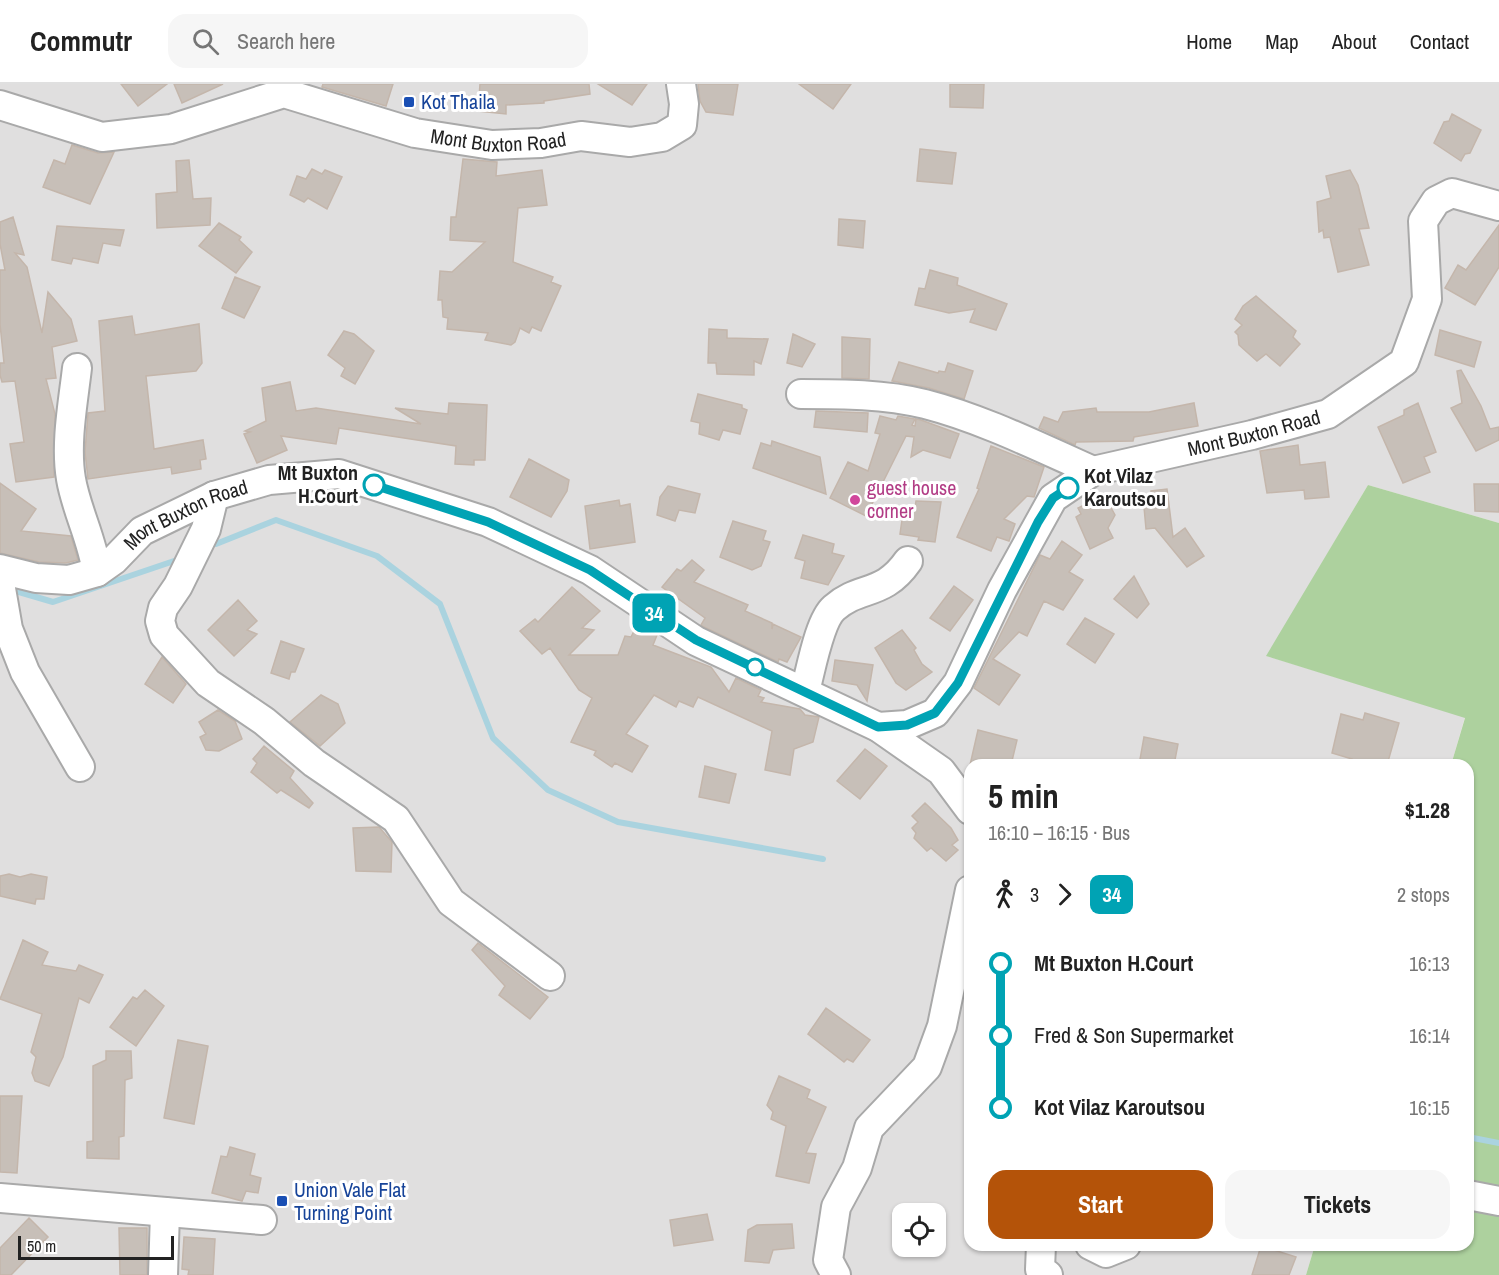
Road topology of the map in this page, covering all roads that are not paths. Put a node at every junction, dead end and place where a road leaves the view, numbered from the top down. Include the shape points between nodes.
1 (681, 84) edge
2 (0, 105) edge
3 (1499, 206) edge
4 (77, 368) dead end
5 (801, 394) dead end
6 (1093, 471) junction
7 (214, 496) junction
8 (908, 561) dead end
9 (0, 569) edge
10 (97, 572) junction
11 (0, 583) edge
12 (805, 691) junction
13 (878, 727) junction
14 (80, 766) dead end
15 (964, 802) edge
16 (964, 919) edge
17 (550, 976) dead end
18 (1474, 1196) edge
19 (0, 1198) edge
20 (1499, 1201) edge
21 (165, 1212) junction
22 (262, 1220) dead end
23 (1041, 1251) edge
24 (163, 1275) edge
25 (836, 1275) edge
26 (1048, 1275) edge

1 - 2 street, Mont Buxton Road via 682,125 662,137 630,142 581,136 492,145 415,133 284,93 171,129 102,137
3 - 6 street, Mont Buxton Road via 1452,193 1436,201 1424,221 1427,299 1404,362 1338,408 1252,435
4 - 10 street via 71,415 71,478
5 - 6 street via 859,394 925,404 1013,435
6 - 13 street, Mont Buxton Road via 1053,498 1002,590 958,683 935,713 907,725
7 - 10 street, Mont Buxton Road via 142,531
7 - 12 street, Mont Buxton Road via 269,480 339,474 488,522 590,570 696,640
7 - 17 street via 206,529 163,608 160,621 164,635 208,683 396,819 451,902
8 - 12 street via 896,578 833,608
9 - 10 street, Mont Buxton Road via 36,578 69,580
11 - 14 street via 8,629 25,672
12 - 13 street, Mont Buxton Road
13 - 15 street via 941,771
16 - 25 street via 942,1026 927,1067 869,1128 857,1168 836,1207 828,1260
18 - 20 street
19 - 21 street
21 - 22 street
21 - 24 street
23 - 26 street via 1040,1269

